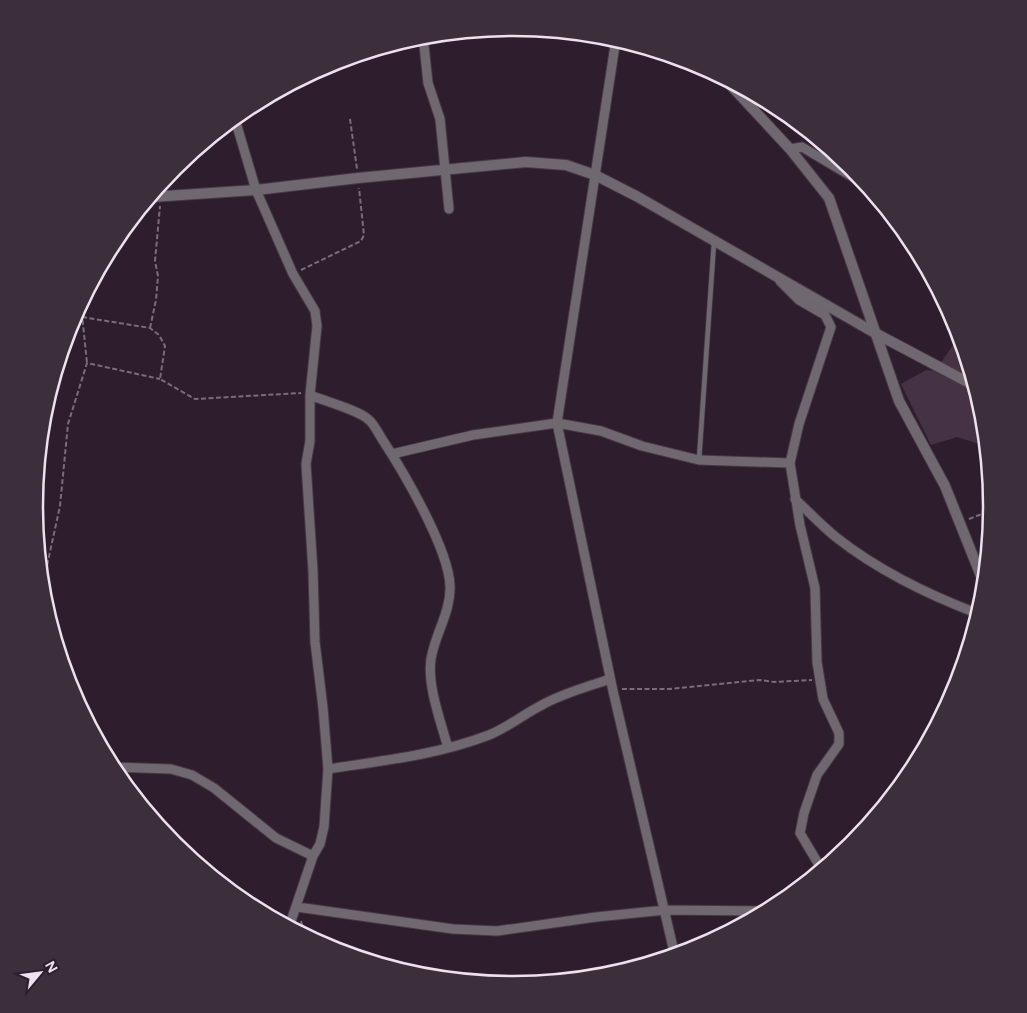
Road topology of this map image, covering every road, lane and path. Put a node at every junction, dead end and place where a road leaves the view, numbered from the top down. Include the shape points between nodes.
1 (424, 45) edge
2 (615, 47) edge
3 (738, 94) edge
4 (350, 119) dead end
5 (236, 127) edge
6 (790, 150) junction
7 (444, 170) junction
8 (843, 172) edge
9 (595, 175) junction
10 (358, 178) junction
11 (256, 190) junction
12 (159, 197) edge
13 (156, 201) edge
14 (448, 209) dead end
15 (714, 241) junction
16 (293, 274) junction
17 (775, 276) junction
18 (84, 317) edge
19 (82, 320) edge
20 (150, 328) junction
21 (875, 333) junction
22 (87, 363) junction
23 (160, 379) junction
24 (967, 382) edge
25 (310, 395) junction
26 (557, 423) junction
27 (392, 454) junction
28 (699, 460) junction
29 (790, 463) junction
30 (795, 498) junction
31 (984, 513) edge
32 (960, 523) junction
33 (47, 566) edge
34 (979, 572) edge
35 (972, 611) edge
36 (610, 680) junction
37 (820, 680) junction
38 (612, 690) junction
39 (448, 748) junction
40 (123, 767) edge
41 (328, 769) junction
42 (313, 856) junction
43 (819, 864) edge
44 (296, 907) junction
45 (665, 910) junction
46 (752, 912) edge
47 (292, 921) edge
48 (302, 926) edge
49 (673, 949) edge

1 - 7 street via 428,83 440,119
2 - 9 street
3 - 6 street
4 - 10 path
5 - 11 street
6 - 8 street via 802,147
6 - 21 street via 829,198
7 - 9 street via 526,162 566,165
7 - 10 street
7 - 14 street
9 - 15 street
9 - 26 street
10 - 11 street
10 - 16 path via 364,235 360,241
11 - 12 street
11 - 16 street
13 - 20 path via 155,261 158,276
15 - 17 street
15 - 28 lane
16 - 25 street via 315,311
17 - 21 street
17 - 29 street via 799,300 825,315 831,327 799,424
18 - 20 path
19 - 22 path
20 - 23 path via 165,346
21 - 24 street
21 - 32 street via 899,401 945,486
22 - 23 path
22 - 33 path via 68,424 60,506
23 - 25 path via 195,399
25 - 27 street via 370,420
25 - 41 street via 306,480 315,642
26 - 27 street via 473,435
26 - 28 street via 600,431 642,446
26 - 36 street
27 - 39 street via 431,527 446,563 450,602 431,659 431,672
28 - 29 street
29 - 30 street
30 - 35 street via 836,537 875,564
30 - 37 street via 815,588
31 - 32 path
32 - 34 street
36 - 38 street
36 - 39 street via 544,704 490,734
37 - 38 path via 760,680 669,689
37 - 43 street via 823,699 839,734 839,744 817,775 800,833
38 - 45 street
39 - 41 street
40 - 42 street via 171,769 192,775 214,788 276,838
41 - 42 street via 324,827
42 - 44 street
44 - 45 street via 453,929 497,931
44 - 47 street
44 - 48 path
45 - 46 street
45 - 49 street

